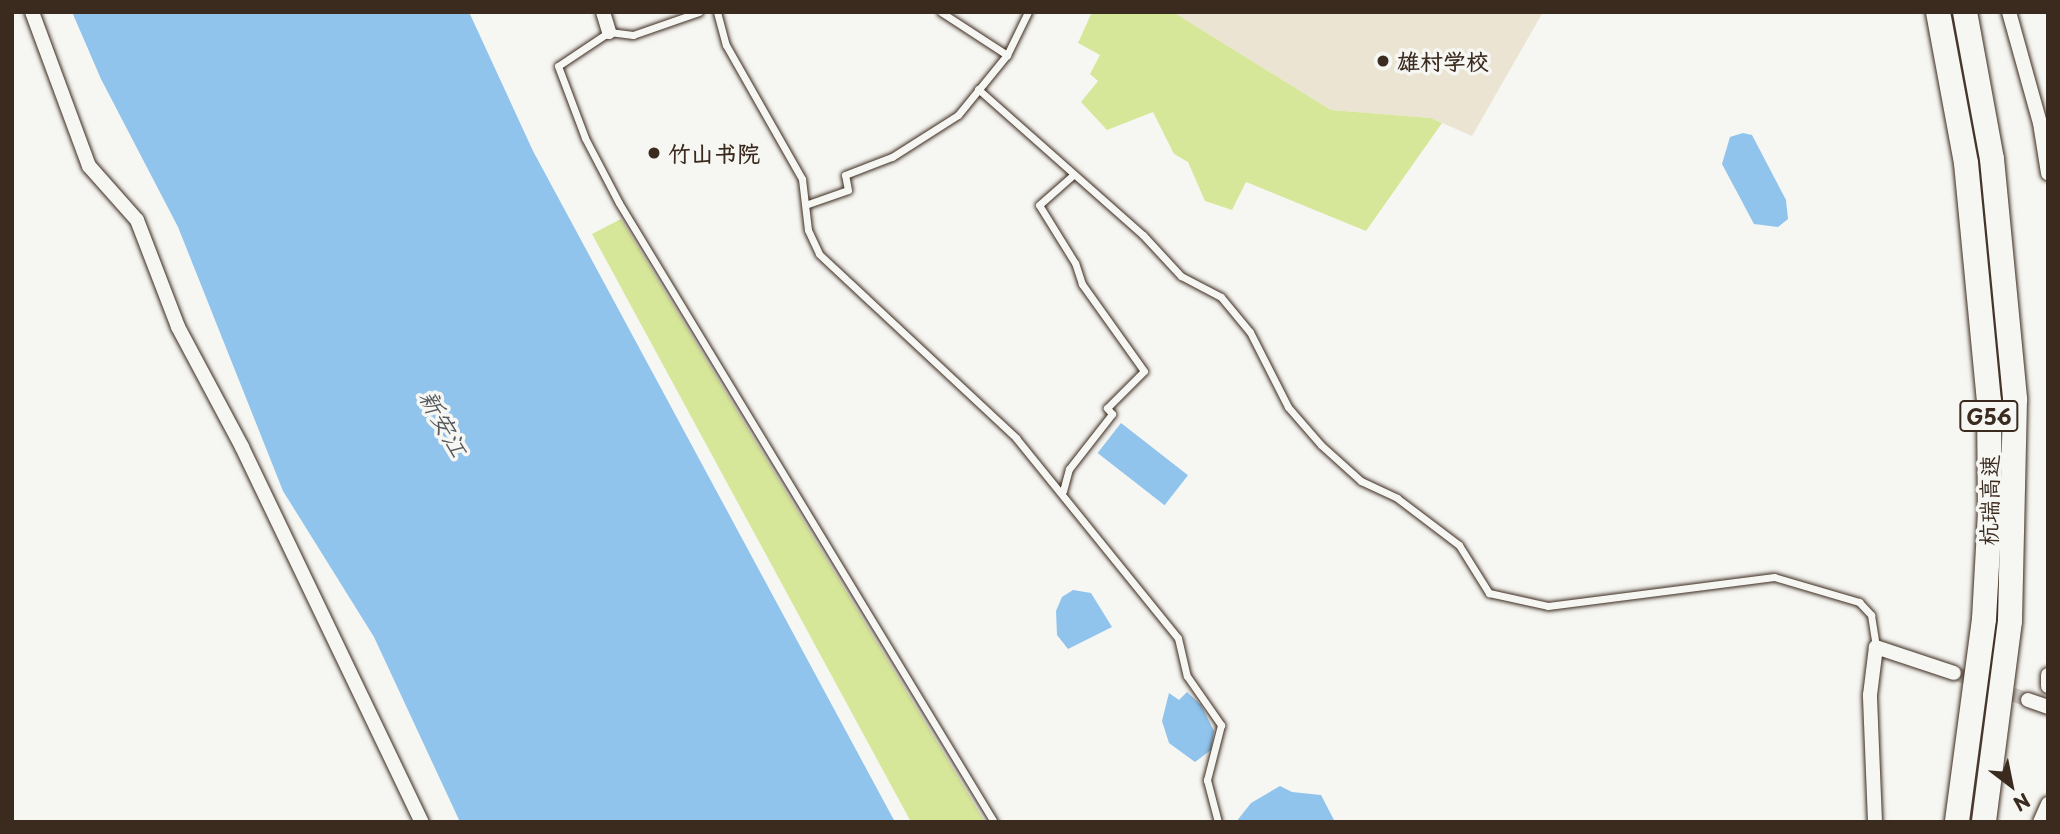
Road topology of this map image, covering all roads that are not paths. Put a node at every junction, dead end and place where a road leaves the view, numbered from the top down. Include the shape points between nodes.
1 (32, 12) edge
2 (603, 12) edge
3 (699, 12) edge
4 (717, 12) edge
5 (942, 12) edge
6 (1028, 12) edge
7 (1938, 12) edge
8 (1965, 12) edge
9 (2009, 12) edge
10 (609, 33) junction
11 (1007, 55) junction
12 (978, 89) junction
13 (2048, 173) edge
14 (1072, 176) junction
15 (808, 204) junction
16 (1063, 491) junction
17 (1877, 647) junction
18 (1954, 673) tunnel mouth
19 (2048, 675) edge
20 (2048, 686) edge
21 (2028, 700) tunnel mouth
22 (2048, 707) edge
23 (2048, 804) edge
24 (422, 822) edge
25 (994, 822) edge
26 (1218, 822) edge
27 (1875, 822) edge
28 (1957, 822) edge
29 (1984, 822) edge
30 (2042, 822) edge

1 - 24 street via 89,166 137,220 178,327 242,447
2 - 10 street
3 - 10 lane via 633,35
4 - 15 lane via 726,45 797,166
5 - 11 lane
6 - 11 lane
7 - 28 highway, 杭瑞高速 / G56 via 1966,163 1989,401 1990,512 1984,619
8 - 29 highway, 杭瑞高速 / G56 via 1992,159 2015,400 2011,607
9 - 13 street via 2040,122
10 - 25 lane via 558,66 585,138 619,203
11 - 12 lane
12 - 14 lane
12 - 15 lane via 957,114 892,157 845,175 848,190
14 - 16 lane via 1039,205 1075,263 1082,284 1144,371 1107,408 1112,414 1069,469
14 - 17 lane via 1143,235 1181,276 1221,297 1250,332 1287,407 1321,445 1361,481 1396,498 1459,545 1489,593 1548,606 1774,578 1858,602 1871,615
15 - 16 lane via 808,230 820,254 1016,438
16 - 26 lane via 1178,638 1187,676 1219,718 1220,744 1208,780
17 - 18 street
17 - 27 street via 1870,695
19 - 20 street
21 - 22 street
23 - 30 street

